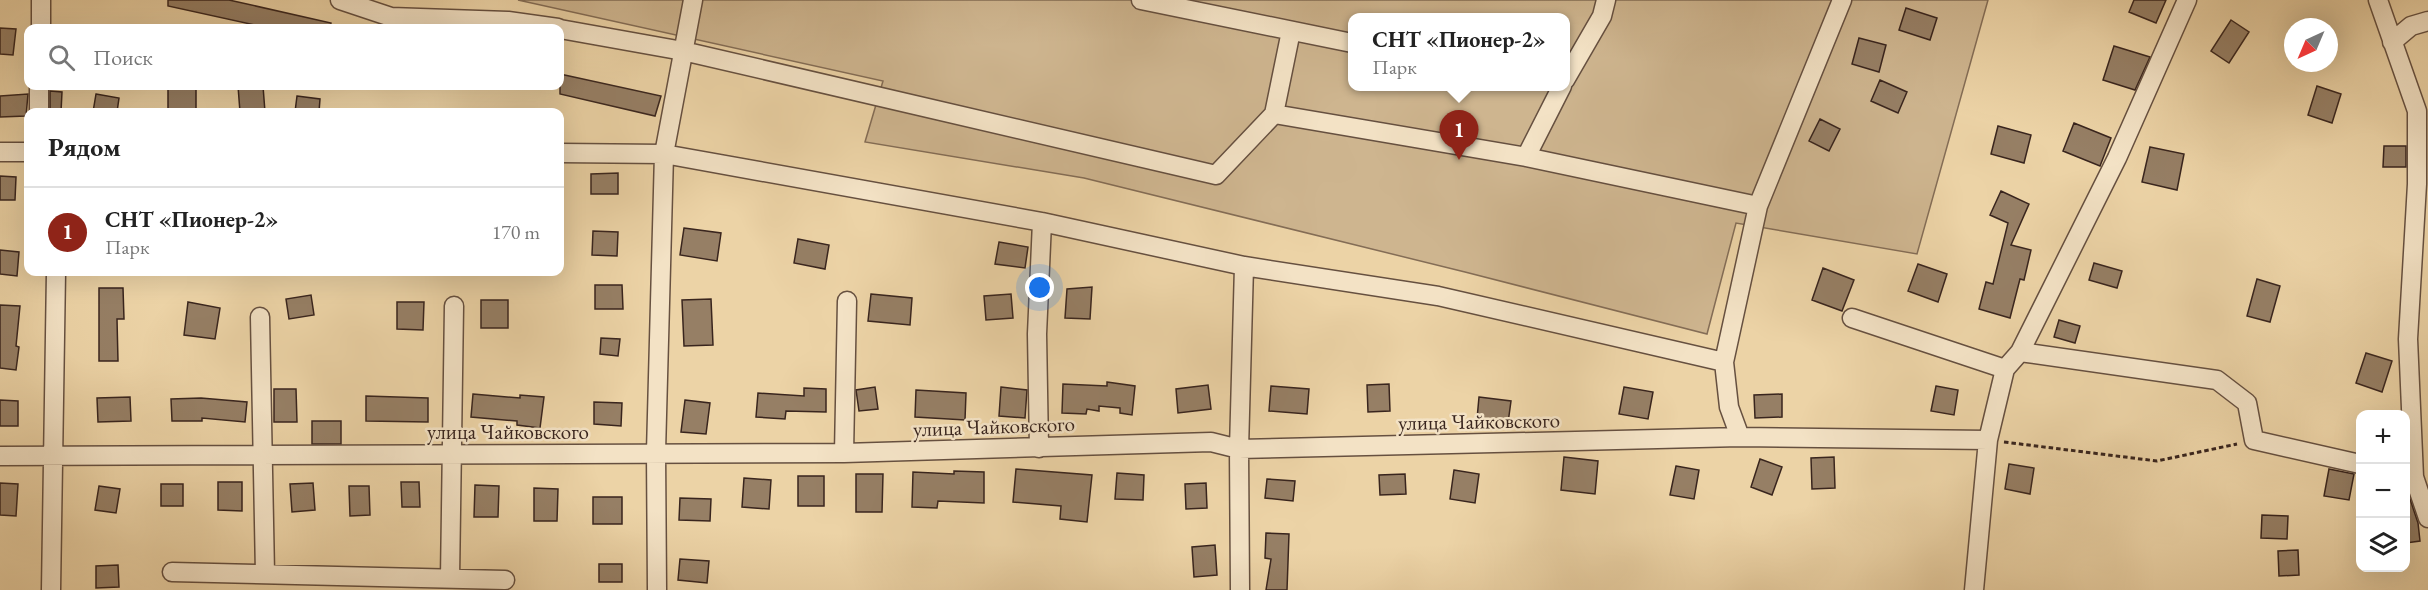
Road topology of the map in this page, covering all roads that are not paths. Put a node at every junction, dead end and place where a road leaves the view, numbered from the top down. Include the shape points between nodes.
1 (41, 0) edge
2 (340, 0) edge
3 (693, 0) edge
4 (1141, 0) edge
5 (1606, 0) edge
6 (1842, 0) edge
7 (2187, 0) edge
8 (2378, 0) edge
9 (2428, 21) edge
10 (41, 24) edge
11 (527, 24) edge
12 (564, 30) edge
13 (1291, 30) junction
14 (1348, 42) edge
15 (2392, 42) junction
16 (683, 51) junction
17 (1570, 73) edge
18 (39, 90) edge
19 (1560, 91) edge
20 (39, 108) edge
21 (1274, 114) junction
22 (0, 152) edge
23 (24, 152) edge
24 (564, 153) edge
25 (664, 154) junction
26 (1526, 157) junction
27 (1758, 206) junction
28 (1042, 222) junction
29 (1244, 266) junction
30 (56, 276) edge
31 (847, 301) dead end
32 (454, 306) dead end
33 (260, 317) dead end
34 (1852, 318) dead end
35 (2020, 352) junction
36 (1724, 362) junction
37 (2005, 369) junction
38 (1740, 437) junction
39 (1988, 440) junction
40 (1039, 448) junction
41 (1239, 449) junction
42 (656, 452) junction
43 (452, 453) junction
44 (844, 453) junction
45 (261, 455) junction
46 (0, 456) edge
47 (53, 456) junction
48 (2356, 463) edge
49 (2410, 464) edge
50 (2410, 476) edge
51 (2428, 518) edge
52 (172, 572) dead end
53 (265, 574) junction
54 (450, 578) junction
55 (505, 579) dead end
56 (51, 590) edge
57 (657, 590) edge
58 (1240, 590) edge
59 (1974, 590) edge

1 - 10 street
2 - 11 street via 391,17
3 - 16 street
4 - 13 street
5 - 17 street via 1602,16
6 - 27 street
7 - 35 street via 2117,158
8 - 15 street
9 - 15 street via 2411,26
12 - 16 street
13 - 14 street
13 - 21 street
15 - 49 street via 2416,111 2408,339
16 - 21 street via 1216,175
16 - 25 street
18 - 20 street
19 - 26 street
21 - 26 street
22 - 23 street
24 - 25 street
25 - 28 street
25 - 42 street
26 - 27 street
27 - 36 street
28 - 29 street
28 - 40 street via 1037,334
29 - 36 street via 1438,296
29 - 41 street
30 - 47 street
31 - 44 street
32 - 43 street
33 - 45 street
34 - 37 street
35 - 37 street
35 - 48 street via 2217,380 2247,403 2254,440
36 - 38 street via 1729,407
37 - 39 street
38 - 39 street, улица Чайковского
38 - 41 street, улица Чайковского
39 - 59 street
40 - 41 street, улица Чайковского via 1211,442
40 - 44 street, улица Чайковского
41 - 58 street
42 - 43 street, улица Чайковского
42 - 44 street, улица Чайковского
42 - 57 street
43 - 45 street, улица Чайковского
43 - 54 street
45 - 47 street, улица Чайковского
45 - 53 street
46 - 47 street, улица Чайковского
47 - 56 street
50 - 51 street
52 - 53 street
53 - 54 street
54 - 55 street

